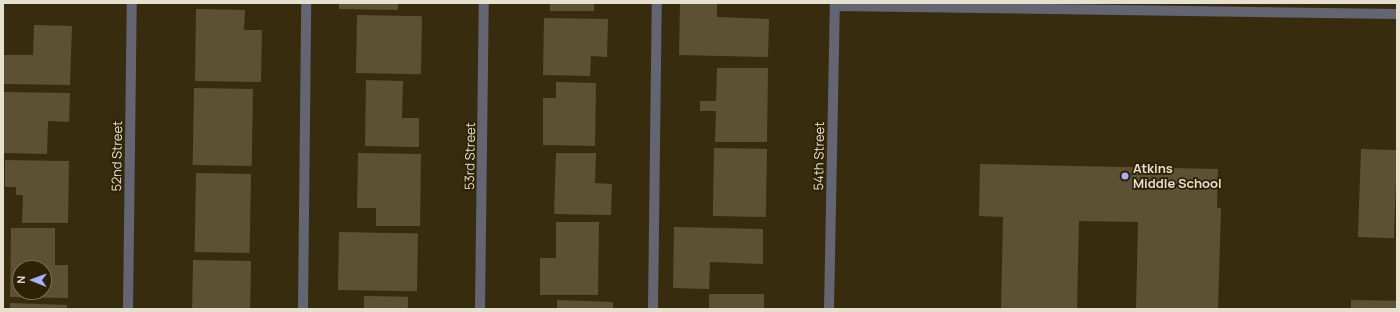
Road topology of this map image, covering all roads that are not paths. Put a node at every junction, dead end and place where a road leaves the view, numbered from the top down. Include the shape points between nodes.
1 (132, 3) edge
2 (306, 3) edge
3 (484, 3) edge
4 (657, 3) edge
5 (835, 4) edge
6 (1397, 14) edge
7 (128, 309) edge
8 (303, 309) edge
9 (480, 309) edge
10 (653, 309) edge
11 (829, 309) edge

1 - 7 street, 52nd Street
2 - 8 street
3 - 9 street, 53rd Street
4 - 10 street
5 - 6 street
5 - 11 street, 54th Street

